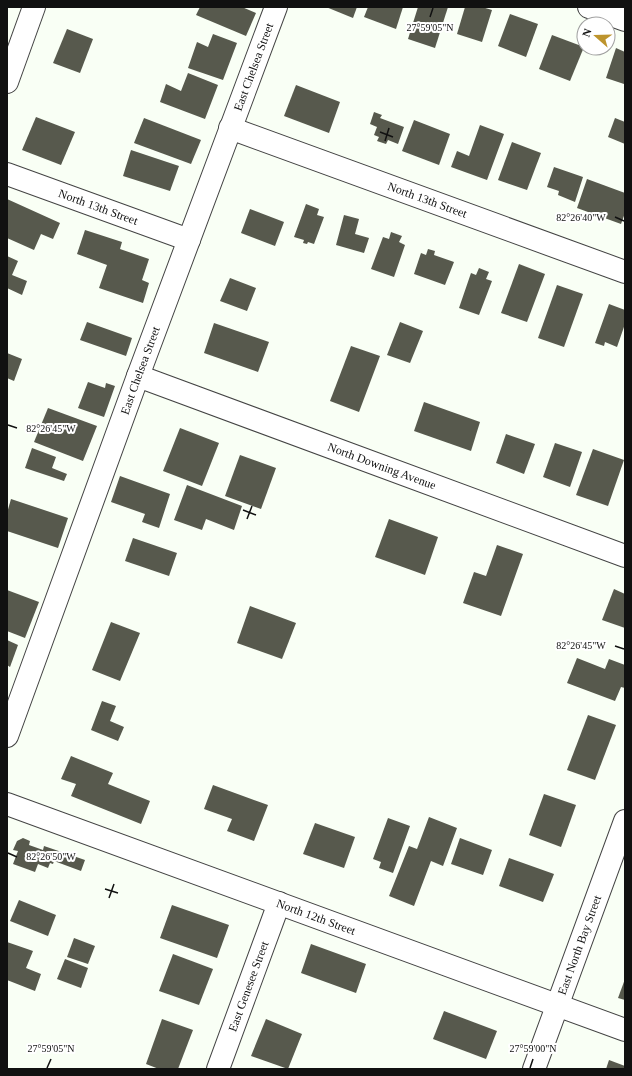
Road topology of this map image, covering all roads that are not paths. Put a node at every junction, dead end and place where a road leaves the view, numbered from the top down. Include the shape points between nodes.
1 (34, 7) edge
2 (276, 7) edge
3 (589, 7) edge
4 (625, 20) edge
5 (7, 82) edge
6 (230, 128) junction
7 (7, 174) edge
8 (189, 240) junction
9 (625, 272) edge
10 (138, 376) junction
11 (625, 556) edge
12 (7, 736) edge
13 (7, 804) edge
14 (625, 821) edge
15 (279, 903) junction
16 (558, 1004) junction
17 (625, 1030) edge
18 (218, 1069) edge
19 (534, 1069) edge

1 - 5 street
2 - 6 street, East Chelsea Street
3 - 4 street
6 - 8 street, East Chelsea Street
6 - 9 street, North 13th Street
7 - 8 street, North 13th Street
8 - 10 street, East Chelsea Street
10 - 11 street, North Downing Avenue
10 - 12 street, East Chelsea Street
13 - 15 street, North 12th Street
14 - 16 street, East North Bay Street
15 - 16 street, North 12th Street
15 - 18 street, East Genesee Street
16 - 17 street, North 12th Street
16 - 19 street, East North Bay Street

